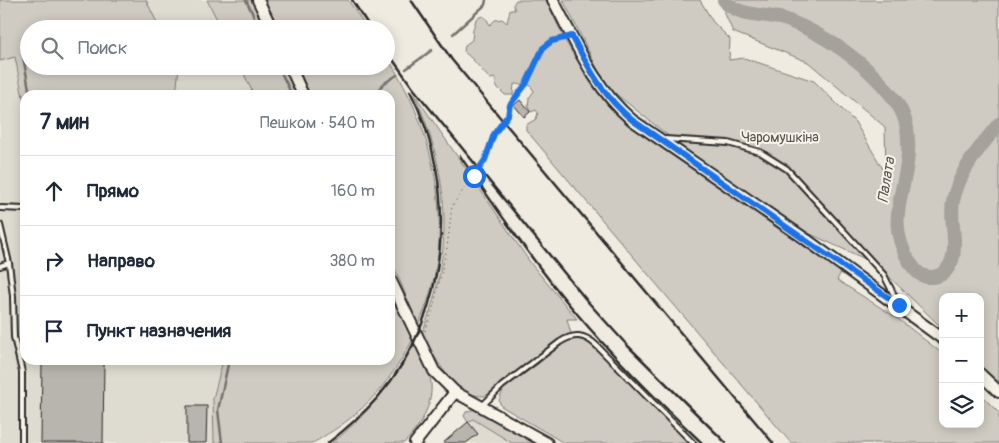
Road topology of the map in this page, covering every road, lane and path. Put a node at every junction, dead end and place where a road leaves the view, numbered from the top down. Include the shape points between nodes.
1 (258, 0) edge
2 (553, 0) edge
3 (268, 20) edge
4 (572, 36) junction
5 (294, 75) edge
6 (301, 90) edge
7 (658, 139) junction
8 (0, 208) edge
9 (20, 209) edge
10 (0, 225) edge
11 (9, 262) junction
12 (0, 266) edge
13 (395, 290) edge
14 (899, 305) junction
15 (942, 338) edge
16 (420, 343) junction
17 (20, 363) edge
18 (20, 365) edge
19 (984, 378) edge
20 (455, 392) junction
21 (999, 392) edge
22 (482, 406) junction
23 (22, 443) edge
24 (415, 443) edge
25 (547, 443) edge
26 (693, 443) edge

1 - 3 street
2 - 4 street
4 - 7 street via 612,104
4 - 16 path via 552,41 543,48 526,84 494,134 485,160 452,206 445,257
5 - 6 street
7 - 14 street
7 - 14 lane via 728,143 760,152 787,169 884,275
8 - 9 lane
10 - 11 lane
11 - 12 lane
11 - 17 lane via 14,296 14,337
13 - 16 street
14 - 15 street
16 - 20 street via 434,371
18 - 23 lane
19 - 21 street
20 - 22 street
20 - 24 street
22 - 25 street
22 - 26 lane via 502,386 560,342 579,335 596,345

